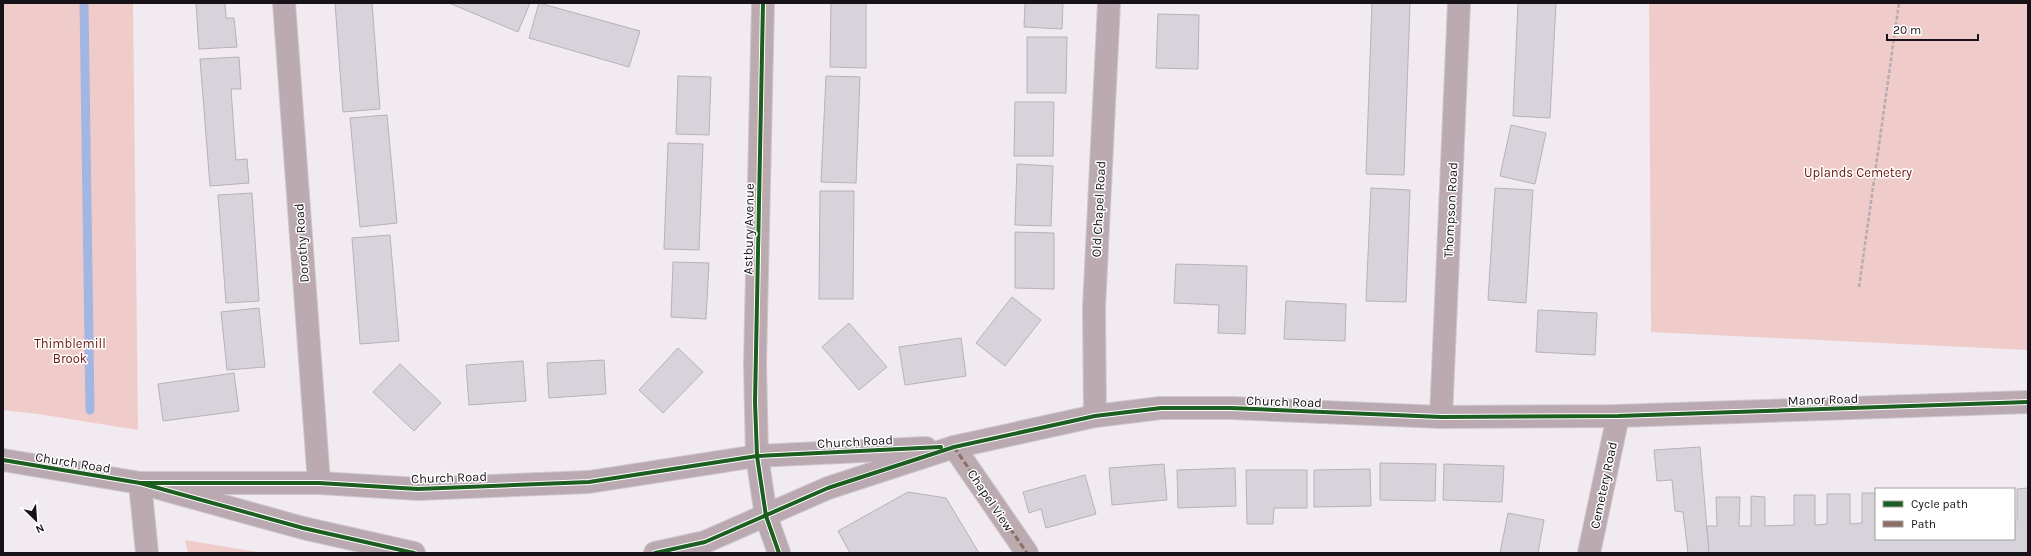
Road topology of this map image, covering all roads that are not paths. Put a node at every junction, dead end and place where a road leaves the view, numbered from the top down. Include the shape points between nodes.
1 (284, 3) edge
2 (763, 3) edge
3 (1109, 3) edge
4 (1459, 3) edge
5 (2028, 402) edge
6 (1095, 416) junction
7 (1618, 416) junction
8 (1441, 417) junction
9 (954, 447) junction
10 (757, 456) junction
11 (3, 460) edge
12 (140, 483) junction
13 (319, 483) junction
14 (766, 516) junction
15 (147, 553) edge
16 (414, 553) edge
17 (654, 553) edge
18 (779, 553) edge
19 (1027, 553) edge
20 (1589, 553) edge

1 - 13 street, Dorothy Road
2 - 10 street, Astbury Avenue via 755,364
3 - 6 street, Old Chapel Road via 1094,308
4 - 8 street, Thompson Road
5 - 7 street, Manor Road
6 - 8 street, Church Road via 1162,408 1231,408
6 - 9 street, Church Road
7 - 8 street, Church Road
7 - 20 street, Cemetery Road
9 - 10 street, Church Road
9 - 14 street, Church Road via 828,488
9 - 19 street, Chapel View
10 - 13 street, Church Road via 589,482 418,489
10 - 14 street
11 - 12 street, Church Road
12 - 13 street, Church Road
12 - 15 street
12 - 16 street, Church Road via 303,528
14 - 17 street, Church Road via 705,542
14 - 18 street

